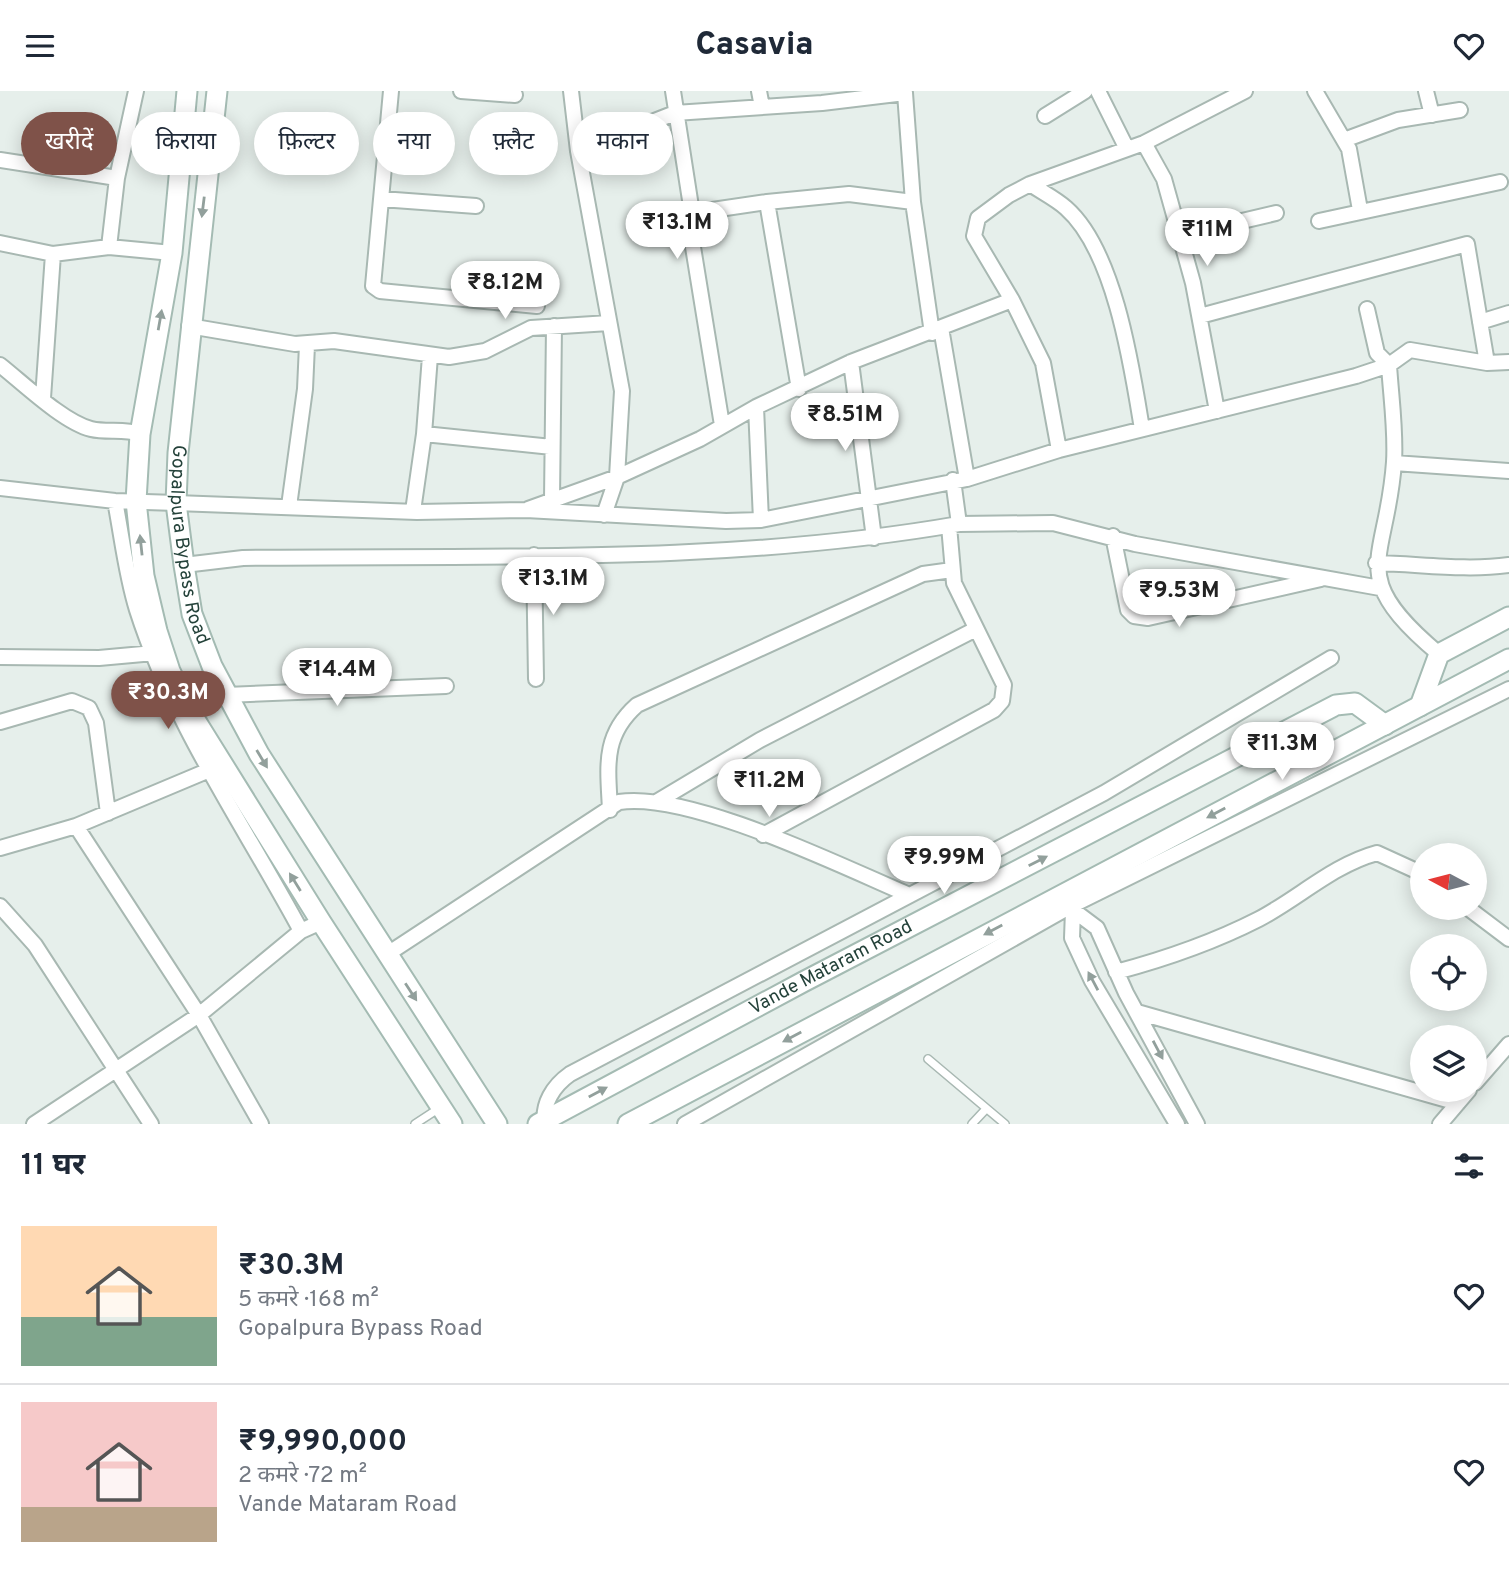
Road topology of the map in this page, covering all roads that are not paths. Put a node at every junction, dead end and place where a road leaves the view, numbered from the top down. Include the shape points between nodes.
1 (136, 91) edge
2 (187, 91) edge
3 (217, 91) edge
4 (391, 91) edge
5 (461, 91) edge
6 (571, 91) edge
7 (673, 91) edge
8 (760, 91) edge
9 (1085, 91) edge
10 (1098, 91) edge
11 (1245, 91) edge
12 (1315, 91) edge
13 (1426, 91) edge
14 (515, 95) dead end
15 (822, 97) edge
16 (762, 107) junction
17 (1460, 110) dead end
18 (573, 112) edge
19 (675, 113) junction
20 (1432, 115) junction
21 (1045, 116) dead end
22 (1345, 140) junction
23 (1144, 143) junction
24 (1127, 149) junction
25 (0, 159) edge
26 (582, 175) edge
27 (117, 178) junction
28 (1500, 183) dead end
29 (1030, 184) junction
30 (381, 199) junction
31 (767, 202) junction
32 (913, 202) junction
33 (476, 206) dead end
34 (1360, 210) junction
35 (692, 213) junction
36 (1276, 213) dead end
37 (1319, 221) dead end
38 (1178, 236) junction
39 (0, 243) edge
40 (109, 247) junction
41 (172, 253) junction
42 (53, 254) junction
43 (1012, 300) junction
44 (537, 306) dead end
45 (1367, 309) dead end
46 (1509, 313) edge
47 (1200, 316) junction
48 (1479, 322) junction
49 (609, 323) junction
50 (189, 326) junction
51 (554, 326) junction
52 (936, 330) junction
53 (307, 345) junction
54 (430, 356) junction
55 (851, 362) junction
56 (1509, 362) edge
57 (1486, 363) junction
58 (0, 365) edge
59 (1389, 365) junction
60 (799, 389) junction
61 (43, 398) junction
62 (756, 407) junction
63 (1217, 411) junction
64 (722, 425) junction
65 (1142, 429) junction
66 (140, 434) junction
67 (424, 434) junction
68 (552, 447) junction
69 (1059, 450) junction
70 (1394, 463) junction
71 (1509, 471) edge
72 (617, 477) junction
73 (960, 479) junction
74 (0, 488) edge
75 (869, 497) junction
76 (552, 499) junction
77 (115, 501) junction
78 (136, 501) junction
79 (176, 503) junction
80 (289, 506) junction
81 (526, 510) junction
82 (413, 511) junction
83 (604, 515) junction
84 (761, 520) junction
85 (954, 525) junction
86 (1113, 536) junction
87 (874, 538) junction
88 (534, 555) junction
89 (1376, 563) junction
90 (184, 565) junction
91 (1509, 565) edge
92 (952, 570) junction
93 (1324, 578) junction
94 (1380, 588) junction
95 (1509, 617) edge
96 (976, 629) junction
97 (153, 653) junction
98 (1438, 654) junction
99 (0, 657) edge
100 (1331, 658) dead end
101 (1509, 659) edge
102 (536, 679) dead end
103 (446, 686) dead end
104 (1509, 689) edge
105 (226, 695) junction
106 (1420, 706) junction
107 (0, 722) edge
108 (1385, 725) junction
109 (207, 771) junction
110 (658, 801) junction
111 (610, 810) junction
112 (108, 813) junction
113 (76, 826) junction
114 (763, 835) junction
115 (0, 848) edge
116 (1410, 867) edge
117 (909, 895) junction
118 (1069, 903) junction
119 (0, 906) edge
120 (1485, 921) edge
121 (320, 922) junction
122 (301, 931) junction
123 (1509, 939) edge
124 (386, 955) junction
125 (1116, 972) junction
126 (1137, 1012) junction
127 (199, 1016) junction
128 (1509, 1044) edge
129 (928, 1059) dead end
130 (116, 1069) junction
131 (1487, 1069) edge
132 (1458, 1103) joint
133 (441, 1107) junction
134 (986, 1109) junction
135 (259, 1123) edge
136 (542, 1123) edge
137 (34, 1124) edge
138 (151, 1124) edge
139 (415, 1124) edge
140 (452, 1124) edge
141 (498, 1124) edge
142 (628, 1124) edge
143 (685, 1124) edge
144 (972, 1124) edge
145 (1005, 1124) edge
146 (1177, 1124) edge
147 (1198, 1124) edge
148 (1440, 1124) edge

1 - 27 street
2 - 41 street
3 -> 50 street, Gopalpura Bypass Road
4 - 30 street
5 - 14 street
6 - 18 street
7 - 19 street
8 - 16 street
9 - 21 street
10 - 24 street
11 - 23 street
12 - 22 street
13 - 20 street
15 - 16 street
15 - 32 street via 905,93
16 - 19 street
17 - 20 street
19 - 35 street
20 - 22 street via 1398,120
22 - 34 street
23 - 24 street
23 - 38 street via 1164,179
24 - 29 street
25 - 27 street
26 - 49 street
27 - 40 street
28 - 34 street
29 - 43 street via 978,218 975,236
29 - 65 street via 1068,209 1096,250 1128,342
30 - 33 street
30 - 44 street via 373,277 373,286 380,291
31 - 32 street via 849,194
31 - 35 street
31 - 60 street
32 - 52 street
34 - 37 street
35 - 64 street via 693,247
36 - 38 street
38 - 47 street
39 - 42 street
40 - 41 street
40 - 42 street
66 -> 41 street
42 - 61 street
43 - 52 street
43 - 69 street via 1043,363
45 - 59 street via 1377,353
46 - 48 street
47 - 48 street via 1467,244
47 - 63 street
48 - 57 street
49 - 51 street
49 - 72 street via 622,391
50 - 53 street
50 - 79 street, Gopalpura Bypass Road
51 - 54 street via 524,330 485,351
51 - 68 street
52 - 55 street
52 - 73 street
53 - 54 street via 334,341
53 - 80 street via 306,389
54 - 67 street
55 - 60 street
55 - 75 street
56 - 57 street
57 - 59 street via 1409,350
58 - 61 street
59 - 63 street
59 - 70 street
60 - 62 street
61 - 66 street via 90,429
62 - 64 street
62 - 84 street
63 - 65 street
64 - 72 street
65 - 69 street
66 - 78 street
67 - 68 street
67 - 82 street
68 - 76 street
69 - 73 street
70 - 71 street
70 - 89 street
72 - 76 street
72 - 83 street
73 - 75 street
73 - 85 street
74 - 77 street
75 - 84 street
75 - 87 street
76 - 81 street
77 - 78 street
77 - 97 street via 136,609
78 - 79 street
121 -> 78 street via 189,710 170,671 144,576
79 - 80 street
79 - 90 street, Gopalpura Bypass Road
80 - 82 street
81 - 82 street
81 - 83 street
83 - 84 street
85 - 86 street via 1053,523
85 - 87 street
85 - 92 street
86 - 93 street via 1135,544
86 - 93 street via 1128,610 1134,616 1148,618
87 - 88 street via 734,551
88 - 90 street via 243,558
88 - 102 street
89 - 91 street via 1472,570
89 - 94 street
90 - 105 street, Gopalpura Bypass Road via 192,614
92 - 96 street
92 - 111 street via 923,574 637,705 620,720 613,736 608,764
93 - 94 street
94 - 98 street via 1406,626
95 - 98 street
96 - 110 street via 760,740
96 - 114 street via 1004,685 1002,701 994,710
97 - 99 street
97 - 109 street
98 - 106 street
100 - 117 street via 1104,793
101 - 106 street
103 - 105 street
104 - 118 street
105 -> 124 street, Gopalpura Bypass Road
106 - 108 street
107 - 112 street via 72,701 89,708 96,723
108 -> 118 street
136 -> 108 street, Vande Mataram Road via 1336,705 1355,703
109 - 112 street
109 - 122 street
110 - 111 street via 620,803
110 - 114 street
111 - 124 street
112 - 113 street
113 - 115 street
113 - 127 street
114 - 117 street
116 - 125 street via 1377,853 1358,858 1259,919 1168,957
117 - 136 street via 569,1073 548,1097
118 - 125 street via 1097,928
118 -> 142 street
118 - 143 street
146 -> 118 street via 1092,981 1072,938
119 - 130 street via 35,945
120 - 123 street
121 - 122 street
121 - 133 street
122 - 127 street
124 -> 141 street, Gopalpura Bypass Road
125 - 126 street
126 - 132 street
126 -> 147 street
127 - 130 street
127 - 135 street
128 - 131 street
129 - 134 lane
130 - 137 street
130 - 138 street
132 - 148 street
133 - 139 lane
133 - 140 street
134 - 144 lane
134 - 145 lane

